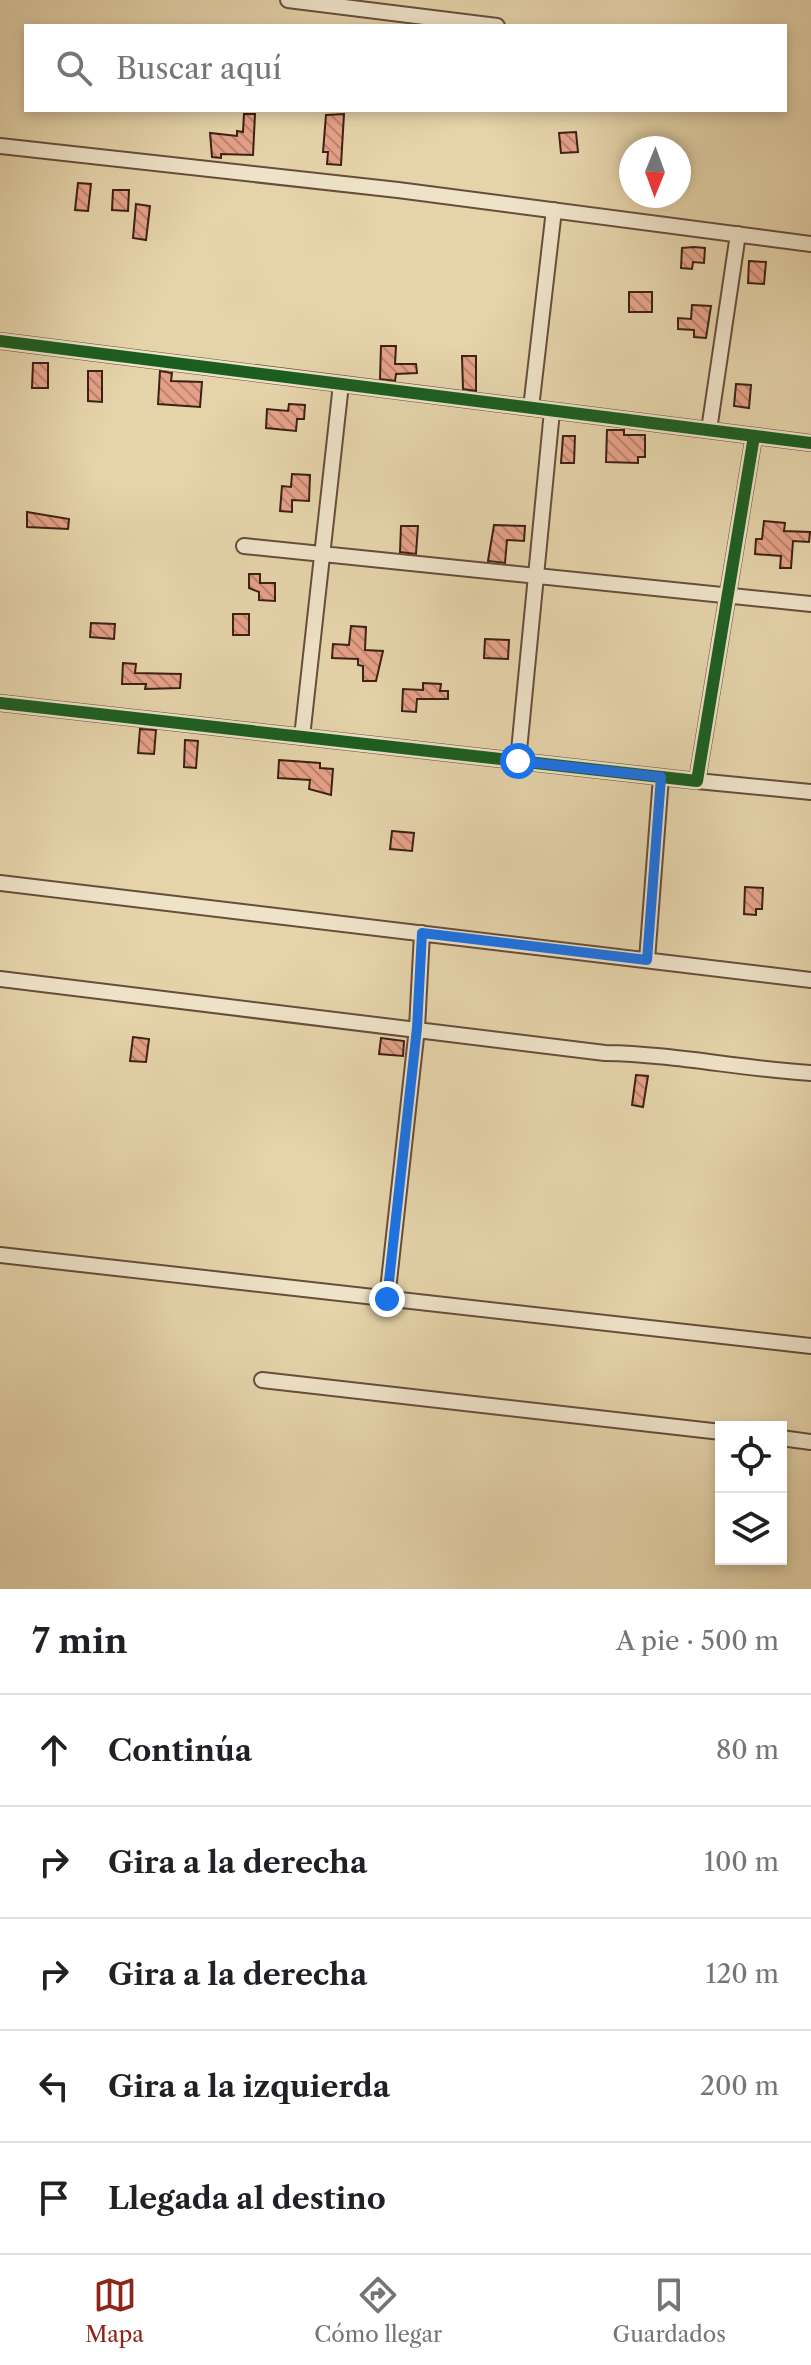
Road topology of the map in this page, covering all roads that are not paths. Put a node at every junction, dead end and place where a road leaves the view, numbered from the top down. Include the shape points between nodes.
1 (288, 0) edge
2 (481, 24) edge
3 (0, 146) edge
4 (554, 210) junction
5 (738, 234) junction
6 (811, 244) edge
7 (0, 341) edge
8 (341, 384) junction
9 (531, 408) junction
10 (552, 411) junction
11 (709, 430) junction
12 (754, 436) junction
13 (811, 443) edge
14 (244, 546) dead end
15 (322, 554) junction
16 (536, 576) junction
17 (728, 596) junction
18 (811, 604) edge
19 (0, 703) edge
20 (302, 737) junction
21 (518, 761) junction
22 (661, 777) junction
23 (697, 781) junction
24 (811, 792) edge
25 (0, 883) edge
26 (422, 933) junction
27 (647, 960) junction
28 (0, 979) edge
29 (811, 980) edge
30 (417, 1028) junction
31 (811, 1073) edge
32 (0, 1255) edge
33 (387, 1299) junction
34 (811, 1346) edge
35 (262, 1380) dead end
36 (715, 1431) edge
37 (787, 1439) edge
38 (811, 1442) edge

1 - 2 street
3 - 4 street
4 - 5 street
4 - 9 street
5 - 6 street
5 - 11 street
7 - 8 street
8 - 9 street
8 - 15 street
9 - 10 street
10 - 11 street
10 - 16 street
11 - 12 street
12 - 13 street
12 - 17 street
14 - 15 street
15 - 16 street
15 - 20 street
16 - 17 street
16 - 21 street
17 - 18 street
17 - 23 street
19 - 20 street
20 - 21 street
21 - 22 street
22 - 23 street
22 - 27 street
23 - 24 street
25 - 26 street
26 - 27 street
26 - 30 street
27 - 29 street
28 - 30 street
30 - 31 street
30 - 33 street
32 - 33 street
33 - 34 street
35 - 36 street
37 - 38 street

